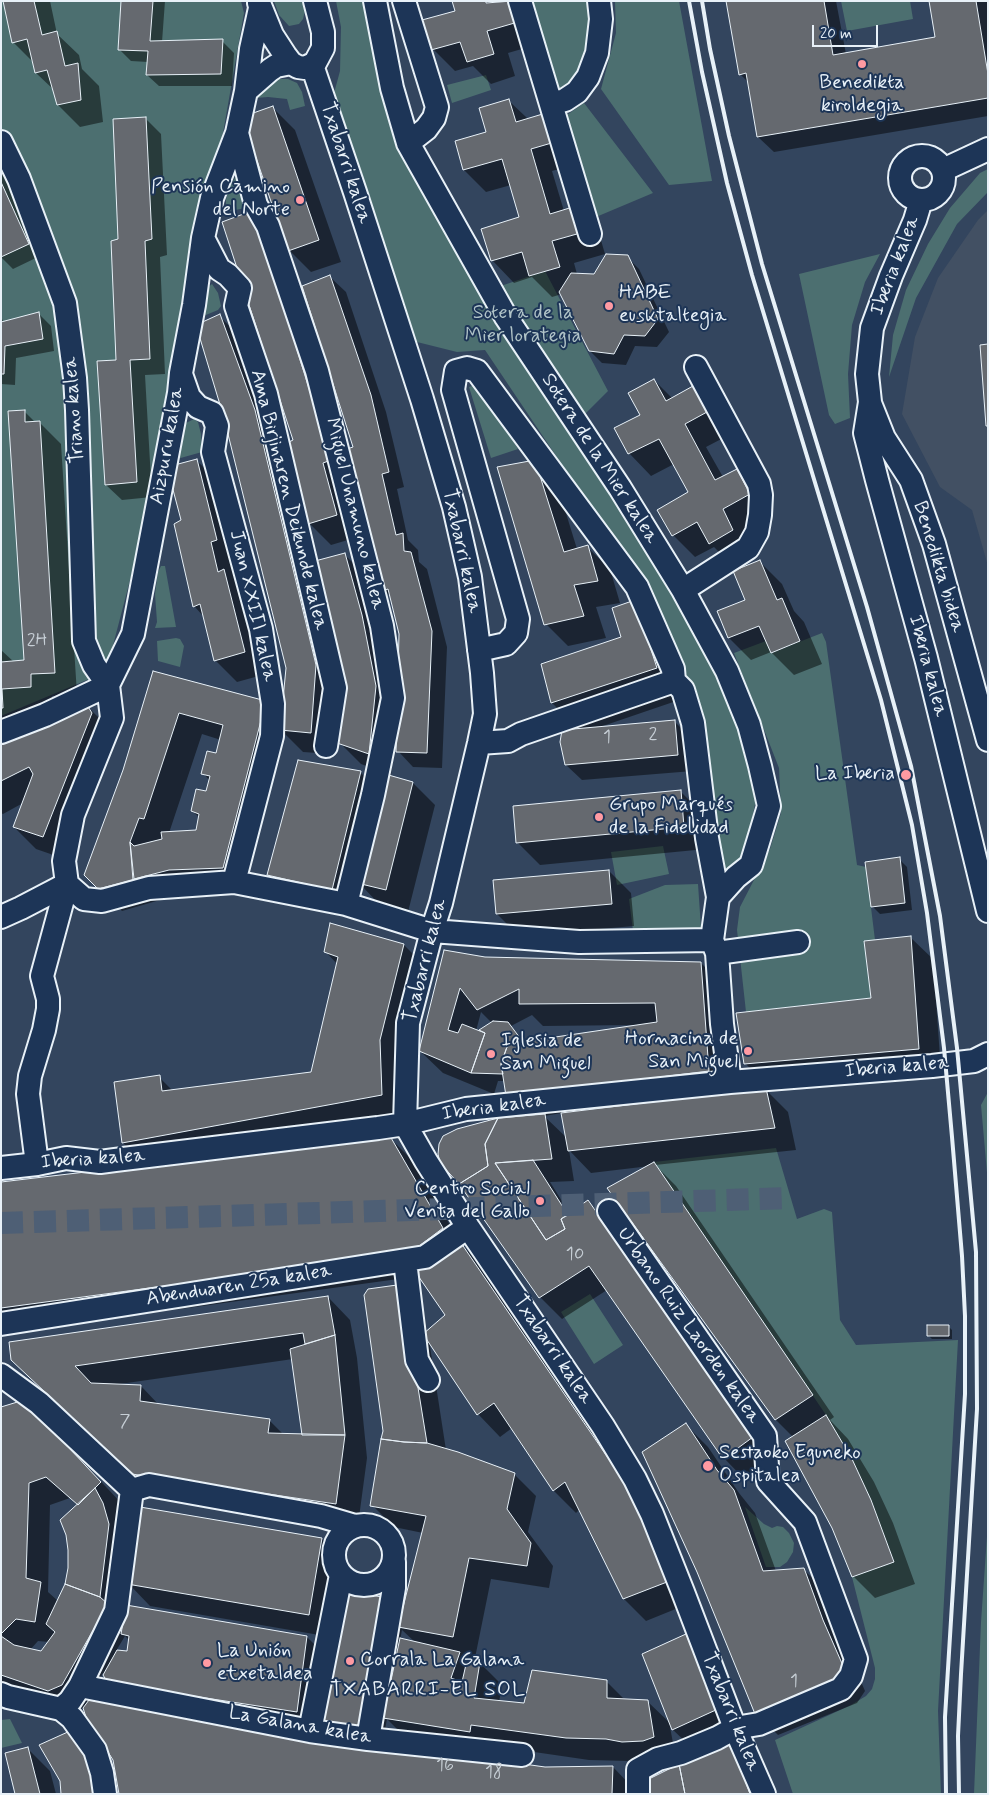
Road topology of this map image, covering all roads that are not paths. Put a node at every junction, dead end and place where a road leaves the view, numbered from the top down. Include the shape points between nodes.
1 (315, 1) edge
2 (375, 1) edge
3 (404, 1) edge
4 (520, 1) edge
5 (599, 1) edge
6 (259, 4) edge
7 (302, 64) junction
8 (246, 92) junction
9 (551, 104) junction
10 (237, 133) junction
11 (1, 142) edge
12 (408, 143) junction
13 (988, 150) edge
14 (942, 170) junction
15 (921, 200) junction
16 (590, 234) dead end
17 (203, 238) junction
18 (696, 367) dead end
19 (181, 373) junction
20 (870, 402) junction
21 (893, 453) junction
22 (472, 456) junction
23 (441, 463) junction
24 (877, 480) junction
25 (682, 590) junction
26 (479, 650) junction
27 (674, 681) junction
28 (108, 685) junction
29 (1, 732) edge
30 (988, 740) edge
31 (479, 743) junction
32 (326, 746) dead end
33 (234, 882) junction
34 (67, 884) junction
35 (718, 898) junction
36 (346, 904) junction
37 (988, 911) edge
38 (1, 916) edge
39 (432, 931) junction
40 (798, 942) dead end
41 (714, 946) junction
42 (988, 1054) edge
43 (730, 1082) junction
44 (405, 1124) junction
45 (37, 1164) junction
46 (1, 1168) edge
47 (609, 1212) dead end
48 (468, 1227) junction
49 (404, 1261) junction
50 (1, 1324) edge
51 (1, 1375) edge
52 (428, 1380) dead end
53 (132, 1490) junction
54 (355, 1526) junction
55 (394, 1562) junction
56 (341, 1575) junction
57 (80, 1686) junction
58 (1, 1694) edge
59 (61, 1709) junction
60 (735, 1728) junction
61 (310, 1730) junction
62 (368, 1739) junction
63 (522, 1755) dead end
64 (105, 1794) edge
65 (638, 1794) edge
66 (764, 1794) edge

1 - 7 street via 323,39 321,53
2 - 12 street, Sotera de la Mier kalea via 392,88
3 - 12 street via 437,107 426,129
4 - 9 street
5 - 9 street via 601,19 597,52 588,77 577,92
6 - 7 street, Txabarri kalea via 279,48
6 - 8 street, Aizpuru kalea
7 - 8 street via 276,66
7 - 23 street, Txabarri kalea via 356,192
8 - 10 street, Aizpuru kalea
9 - 16 street
10 - 17 street, Aizpuru kalea via 212,198
10 - 36 street, Miguel Unamuno kalea via 256,205 268,226 317,371 382,626 390,680 392,698 373,795
11 - 28 street, Triano kalea via 19,179 65,303 77,410 84,641 94,665
12 - 25 street, Sotera de la Mier kalea via 506,318 620,488
13 - 14 street
14 - 15 street via 944,178 940,191
14 - 15 street via 928,157 914,158 903,167 902,188 912,198
15 - 20 street, Iberia kalea via 872,328 867,374
17 - 19 street, Aizpuru kalea
17 - 32 street, Ama Birjinaren Deikunde kalea via 219,269 240,288 236,306 266,394 334,688
18 - 25 street via 758,484 760,514 757,532 748,548
19 - 28 street, Aizpuru kalea via 133,634
19 - 33 street, Juan XXIII kalea via 189,397 198,407 212,413 217,426 213,452 262,629 274,704 272,736
20 - 21 street, Benedikta bidea
20 - 24 street, Iberia kalea via 866,433
21 - 24 street, Iberia kalea via 884,454
21 - 30 street, Benedikta bidea via 911,480 934,544
22 - 23 street
22 - 26 street via 518,619 516,633 506,644
22 - 27 street via 453,390 456,371 467,368 477,371 637,587 673,669
23 - 26 street, Txabarri kalea via 470,577
24 - 37 street, Iberia kalea via 936,695
25 - 35 street, Sotera de la Mier kalea via 720,658 749,725 769,806 751,865
26 - 31 street, Txabarri kalea via 485,714
27 - 31 street via 508,741
27 - 35 street via 683,690 693,723
28 - 29 street
28 - 34 street via 112,718 73,814 64,861
31 - 39 street, Txabarri kalea
33 - 34 street via 149,888 102,901 84,899
33 - 36 street
34 - 38 street
34 - 45 street via 42,976 48,1009 28,1094
35 - 41 street
36 - 39 street
39 - 41 street via 579,942
39 - 44 street, Txabarri kalea via 408,1023
40 - 41 street
41 - 43 street
42 - 43 street, Iberia kalea via 974,1061 932,1066
43 - 44 street, Iberia kalea via 466,1109
44 - 45 street, Iberia kalea via 100,1162 66,1158
44 - 48 street, Txabarri kalea
45 - 46 street, Iberia kalea
47 - 60 street, Urbano Ruiz Laorden kalea via 765,1436 768,1481 805,1522 856,1659 851,1676 841,1690 759,1724
48 - 49 street, Abenduaren 25a kalea via 425,1257
48 - 60 street, Txabarri kalea via 636,1479
49 - 50 street, Abenduaren 25a kalea
49 - 52 street via 417,1360
51 - 53 street via 39,1403
53 - 54 street via 149,1484 321,1516
53 - 57 street via 116,1611
54 - 55 street via 373,1526 382,1530 393,1544
54 - 56 street via 342,1534 334,1550
55 - 56 street via 385,1578 367,1586 358,1585
55 - 62 street via 394,1588
56 - 61 street
57 - 59 street
57 - 61 street, La Galana kalea
58 - 59 street
59 - 64 street via 72,1718 95,1750
60 - 65 street, Urbano Ruiz Laorden kalea via 638,1770
60 - 66 street, Txabarri kalea
61 - 62 street, La Galana kalea
62 - 63 street, La Galana kalea

